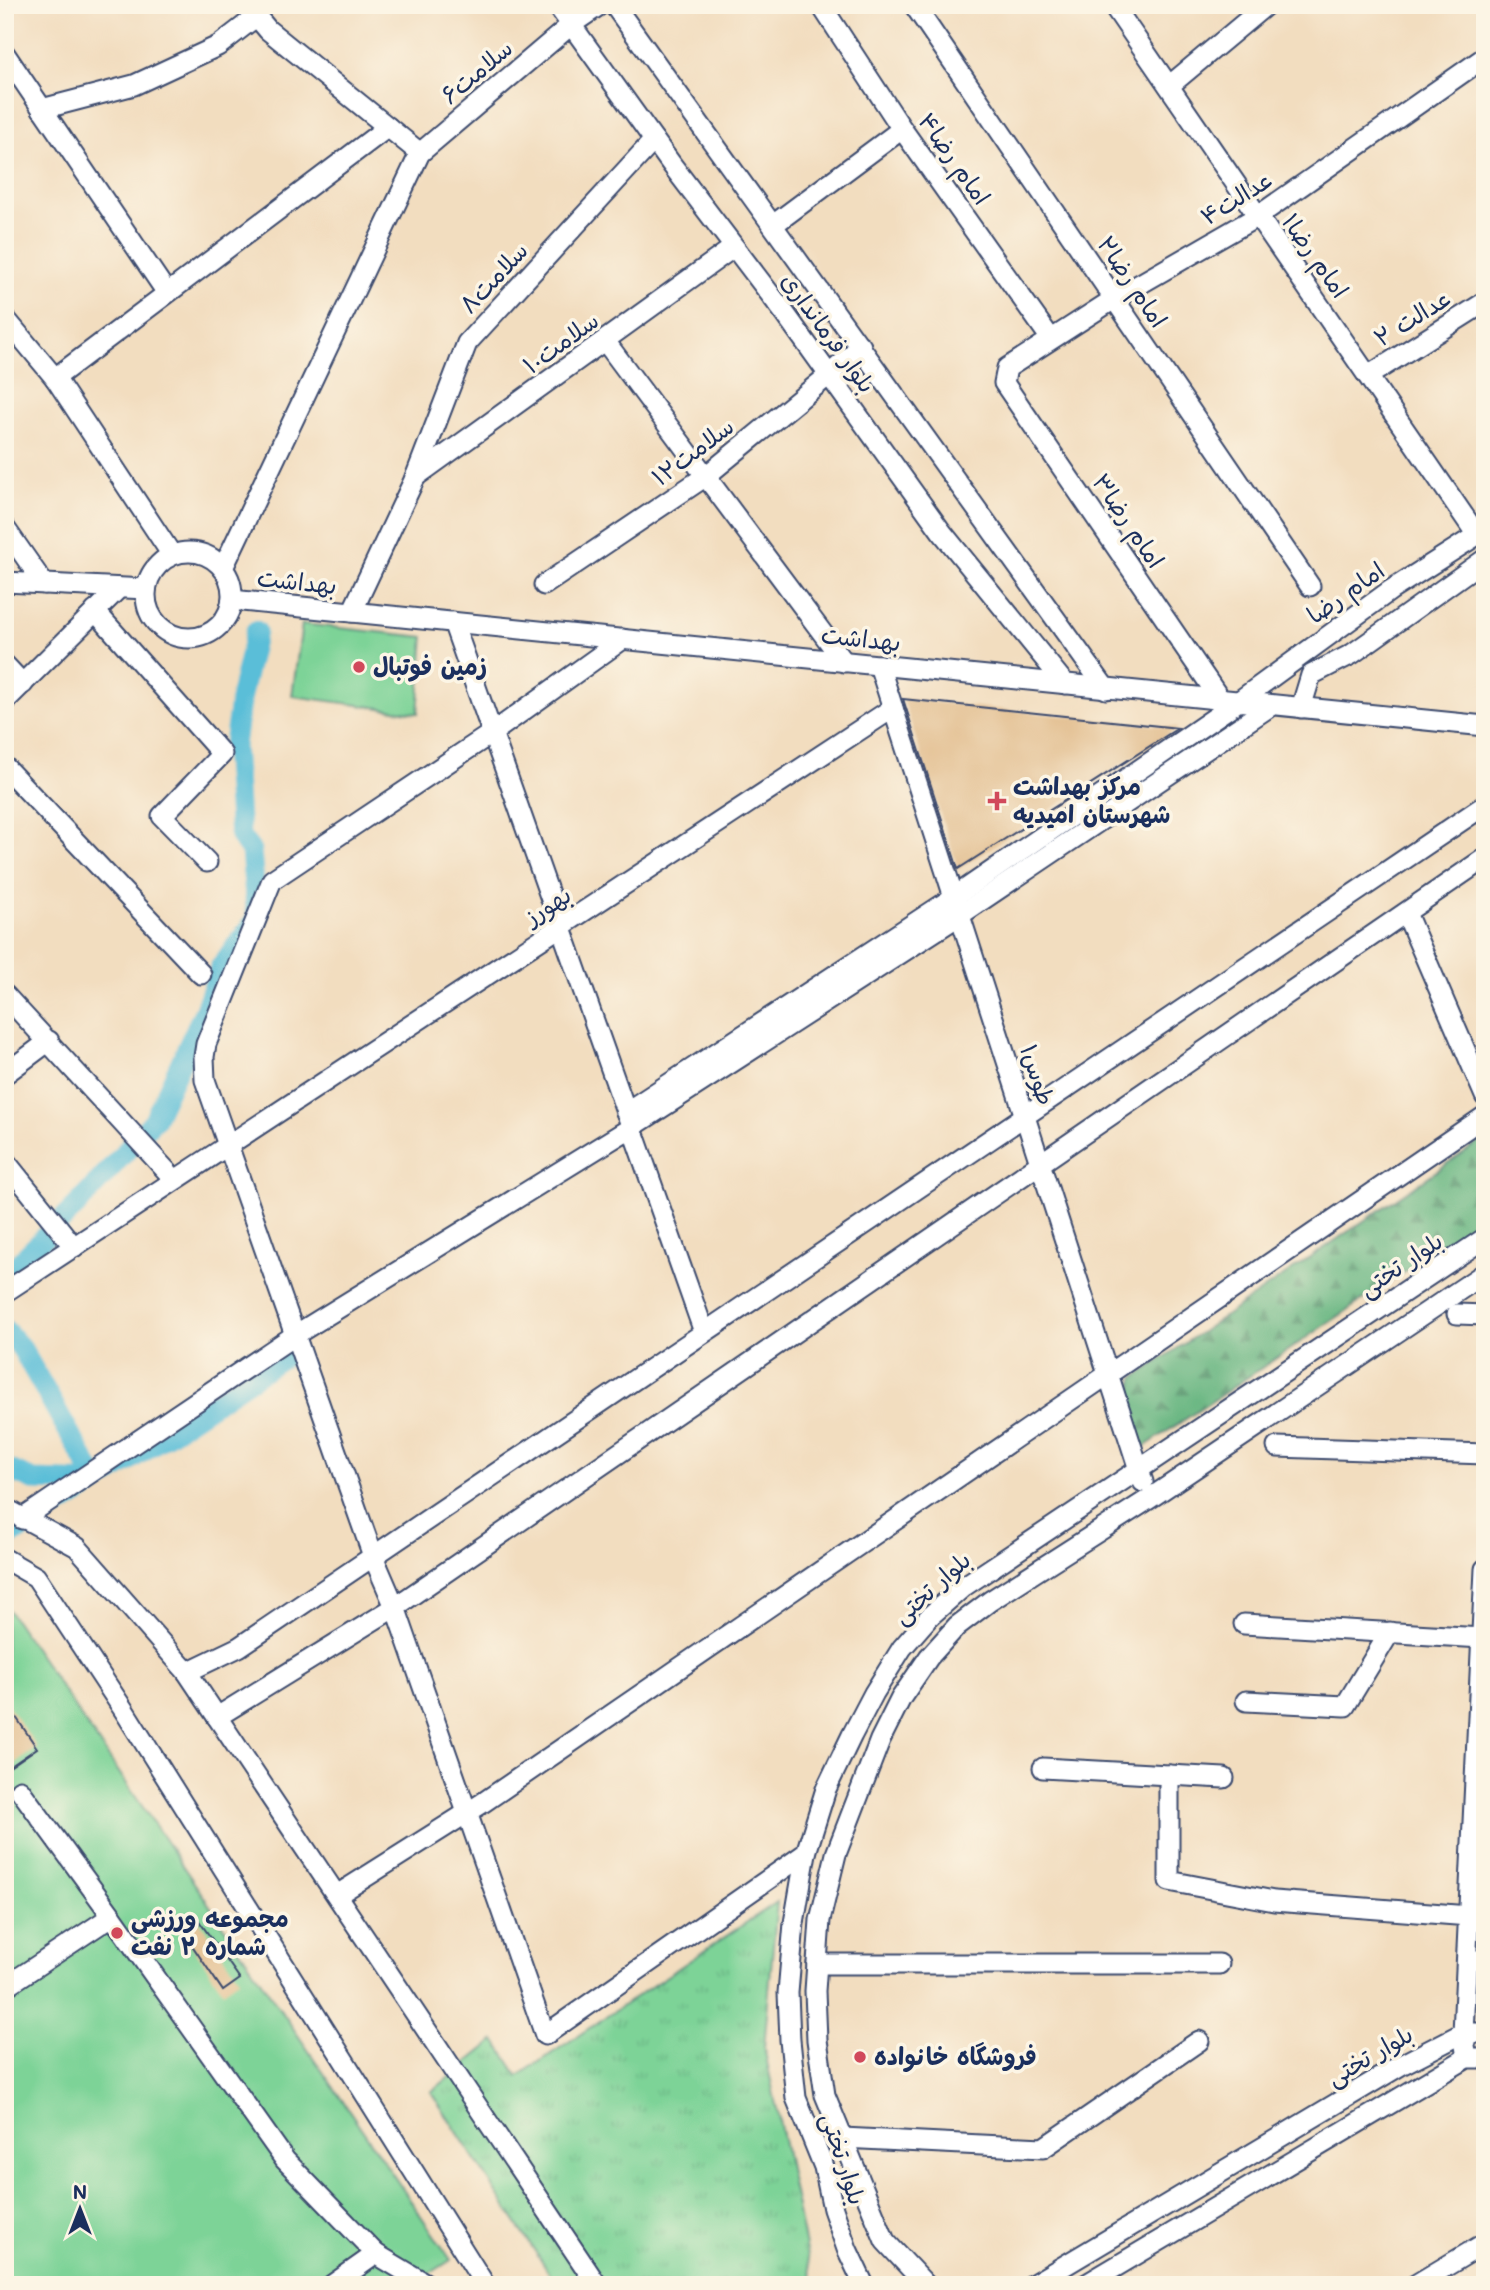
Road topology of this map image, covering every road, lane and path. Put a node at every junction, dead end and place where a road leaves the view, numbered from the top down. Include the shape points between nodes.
1 (557, 5) edge
2 (600, 5) edge
3 (614, 5) edge
4 (821, 5) edge
5 (914, 5) edge
6 (1113, 5) edge
7 (1266, 5) edge
8 (252, 11) edge
9 (572, 24) junction
10 (5, 54) edge
11 (1485, 57) edge
12 (1169, 86) junction
13 (42, 109) junction
14 (388, 127) junction
15 (902, 129) junction
16 (654, 140) junction
17 (420, 153) junction
18 (1258, 216) junction
19 (773, 225) junction
20 (734, 247) junction
21 (167, 293) junction
22 (1114, 299) junction
23 (1485, 302) edge
24 (5, 318) edge
25 (1051, 339) junction
26 (605, 341) junction
27 (861, 346) junction
28 (1007, 368) joint
29 (829, 375) junction
30 (1368, 376) junction
31 (55, 378) junction
32 (706, 476) junction
33 (415, 478) junction
34 (5, 528) edge
35 (1481, 533) edge
36 (172, 555) junction
37 (1485, 559) edge
38 (223, 568) junction
39 (5, 582) edge
40 (44, 584) junction
41 (544, 585) dead end
42 (1310, 586) dead end
43 (119, 588) junction
44 (146, 589) junction
45 (232, 600) junction
46 (95, 611) junction
47 (352, 612) junction
48 (453, 622) junction
49 (623, 639) junction
50 (845, 662) junction
51 (5, 664) edge
52 (879, 665) junction
53 (23, 684) junction
54 (1065, 684) junction
55 (1106, 689) junction
56 (1230, 700) junction
57 (5, 701) edge
58 (1272, 705) junction
59 (893, 708) junction
60 (1301, 708) junction
61 (1485, 726) edge
62 (492, 733) junction
63 (5, 768) edge
64 (1485, 805) edge
65 (1485, 858) edge
66 (207, 862) dead end
67 (957, 906) junction
68 (1406, 913) junction
69 (561, 927) junction
70 (201, 974) dead end
71 (5, 995) edge
72 (49, 1041) junction
73 (5, 1074) edge
74 (1485, 1096) edge
75 (1025, 1116) junction
76 (1485, 1116) edge
77 (629, 1120) junction
78 (228, 1144) junction
79 (5, 1161) edge
80 (1040, 1163) junction
81 (174, 1179) junction
82 (1485, 1238) edge
83 (74, 1247) junction
84 (1485, 1273) edge
85 (5, 1292) edge
86 (1457, 1314) dead end
87 (1485, 1315) edge
88 (704, 1332) junction
89 (295, 1335) junction
90 (1108, 1374) junction
91 (1277, 1447) dead end
92 (1485, 1454) edge
93 (1139, 1470) junction
94 (1149, 1499) junction
95 (14, 1514) edge
96 (373, 1556) junction
97 (5, 1559) edge
98 (1485, 1569) edge
99 (395, 1607) junction
100 (1244, 1624) dead end
101 (1390, 1632) junction
102 (1482, 1638) junction
103 (187, 1672) junction
104 (1246, 1701) dead end
105 (1481, 1713) edge
106 (216, 1717) junction
107 (1043, 1768) dead end
108 (1169, 1775) junction
109 (1224, 1778) dead end
110 (20, 1790) dead end
111 (467, 1813) junction
112 (806, 1853) junction
113 (337, 1895) junction
114 (112, 1916) junction
115 (1468, 1916) junction
116 (1476, 1960) edge
117 (817, 1964) junction
118 (1219, 1964) dead end
119 (5, 1987) edge
120 (1463, 2033) junction
121 (1485, 2033) edge
122 (1199, 2041) dead end
123 (1476, 2058) edge
124 (842, 2138) junction
125 (1485, 2243) edge
126 (376, 2255) junction
127 (482, 2283) edge
128 (332, 2285) edge
129 (428, 2285) edge
130 (597, 2285) edge
131 (864, 2285) edge
132 (926, 2285) edge
133 (1032, 2285) edge
134 (1085, 2285) edge
135 (1415, 2285) edge

1 - 9 street, بلوار فرمانداری
2 - 9 street, سلامت۶
3 - 19 street, بلوار فرمانداری
4 - 15 street, امام رضا۴
5 - 22 street, امام رضا۲
6 - 12 street, امام رضا۱
7 - 12 street
8 - 13 street via 218,46 134,85
8 - 14 street via 268,30
9 - 16 street, بلوار فرمانداری
9 - 17 street, سلامت۶
10 - 13 street
11 - 18 street, عدالت۴
12 - 18 street, امام رضا۱
13 - 21 street
14 - 17 street
14 - 21 street
15 - 19 street
15 - 25 street, امام رضا۴
16 - 20 street, بلوار فرمانداری
16 - 33 street, سلامت۸ via 467,343
17 - 38 street
18 - 22 street, عدالت۴
18 - 30 street, امام رضا۱
19 - 27 street, بلوار فرمانداری
20 - 26 street, سلامت۱۰
20 - 29 street, بلوار فرمانداری
21 - 31 street
22 - 25 street, عدالت۴
22 - 42 street, امام رضا۲
23 - 30 street, عدالت ۲
24 - 31 street
25 - 28 street, عدالت۴
26 - 32 street
26 - 33 street, سلامت۱۰
27 - 29 street, سلامت۱۲
27 - 55 street, بلوار فرمانداری
28 - 56 street, امام رضا۳ via 1004,383
29 - 32 street, سلامت۱۲
29 - 54 street, بلوار فرمانداری via 941,531
30 - 35 street, امام رضا۱
31 - 36 street
32 - 41 street, سلامت۱۲
32 - 50 street
33 - 47 street, سلامت۸
34 - 40 street
35 - 56 street, امام رضا
36 - 38 street via 205,555
36 - 44 street via 154,569
37 - 60 street, امام رضا via 1352,654 1311,675
38 - 45 street
39 - 40 street
40 - 43 street
43 - 44 street
43 - 46 street
44 - 45 street via 155,621 184,637 216,628
45 - 47 street, بهداشت
46 - 53 street
46 - 66 street via 222,754 162,816
47 - 48 street, بهداشت
48 - 49 street, بهداشت
48 - 62 street
49 - 50 street, بهداشت
49 - 62 street
50 - 52 street, بهداشت
51 - 53 street
52 - 54 street, بهداشت
52 - 59 street, طوس۱
53 - 57 street
54 - 55 street, بهداشت
55 - 56 street, بهداشت
56 - 58 street, بهداشت
56 - 67 street, امام رضا
58 - 60 street, بهداشت
58 - 67 street
59 - 67 street, طوس۱
59 - 69 street, بهورز
60 - 61 street, بهداشت
62 - 69 street
62 - 78 street via 272,880 206,1044 205,1080
63 - 70 street
64 - 75 street
65 - 68 street
67 - 75 street, طوس۱
67 - 77 street
68 - 74 street
68 - 80 street
69 - 77 street
69 - 78 street, بهورز
71 - 72 street
72 - 73 street
72 - 81 street
75 - 80 street, طوس۱
75 - 88 street
76 - 90 street
77 - 88 street
77 - 89 street
78 - 81 street, بهورز
78 - 89 street
79 - 83 street
80 - 90 street, طوس۱
80 - 99 street
81 - 83 street, بهورز
82 - 93 street, بلوار تختی
83 - 85 street, بهورز
84 - 94 street, بلوار تختی
86 - 87 street
88 - 96 street
89 - 95 street
89 - 96 street
90 - 93 street, طوس۱
90 - 111 street
91 - 92 street
93 - 94 street, طوس۱
93 - 112 street, بلوار تختی via 963,1587 901,1648 826,1789
94 - 117 street, بلوار تختی via 990,1601 957,1626 929,1657 880,1740 836,1854 820,1920
95 - 103 street via 77,1547
96 - 99 street
96 - 103 street via 239,1647
97 - 127 street via 36,1577 103,1678
98 - 102 street
99 - 106 street
99 - 111 street
100 - 101 street
101 - 102 street
101 - 104 street via 1345,1706
102 - 105 street
103 - 106 street
105 - 115 street
106 - 113 street
107 - 108 street
108 - 109 street
108 - 115 street via 1169,1881 1274,1901
110 - 114 street
111 - 112 street via 545,2035
111 - 113 street
112 - 131 street, بلوار تختی via 788,1993 796,2098 824,2167 847,2249
113 - 130 street
114 - 119 street
114 - 126 street via 285,2160
115 - 116 street
116 - 120 street
117 - 118 street
117 - 124 street, بلوار تختی via 817,2040 825,2095
120 - 121 street, بلوار تختی
120 - 123 street
120 - 133 street, بلوار تختی via 1401,2065
122 - 124 street via 1043,2148
123 - 134 street, بلوار تختی
124 - 132 street, بلوار تختی via 885,2241
125 - 135 street
126 - 128 street
126 - 129 street

